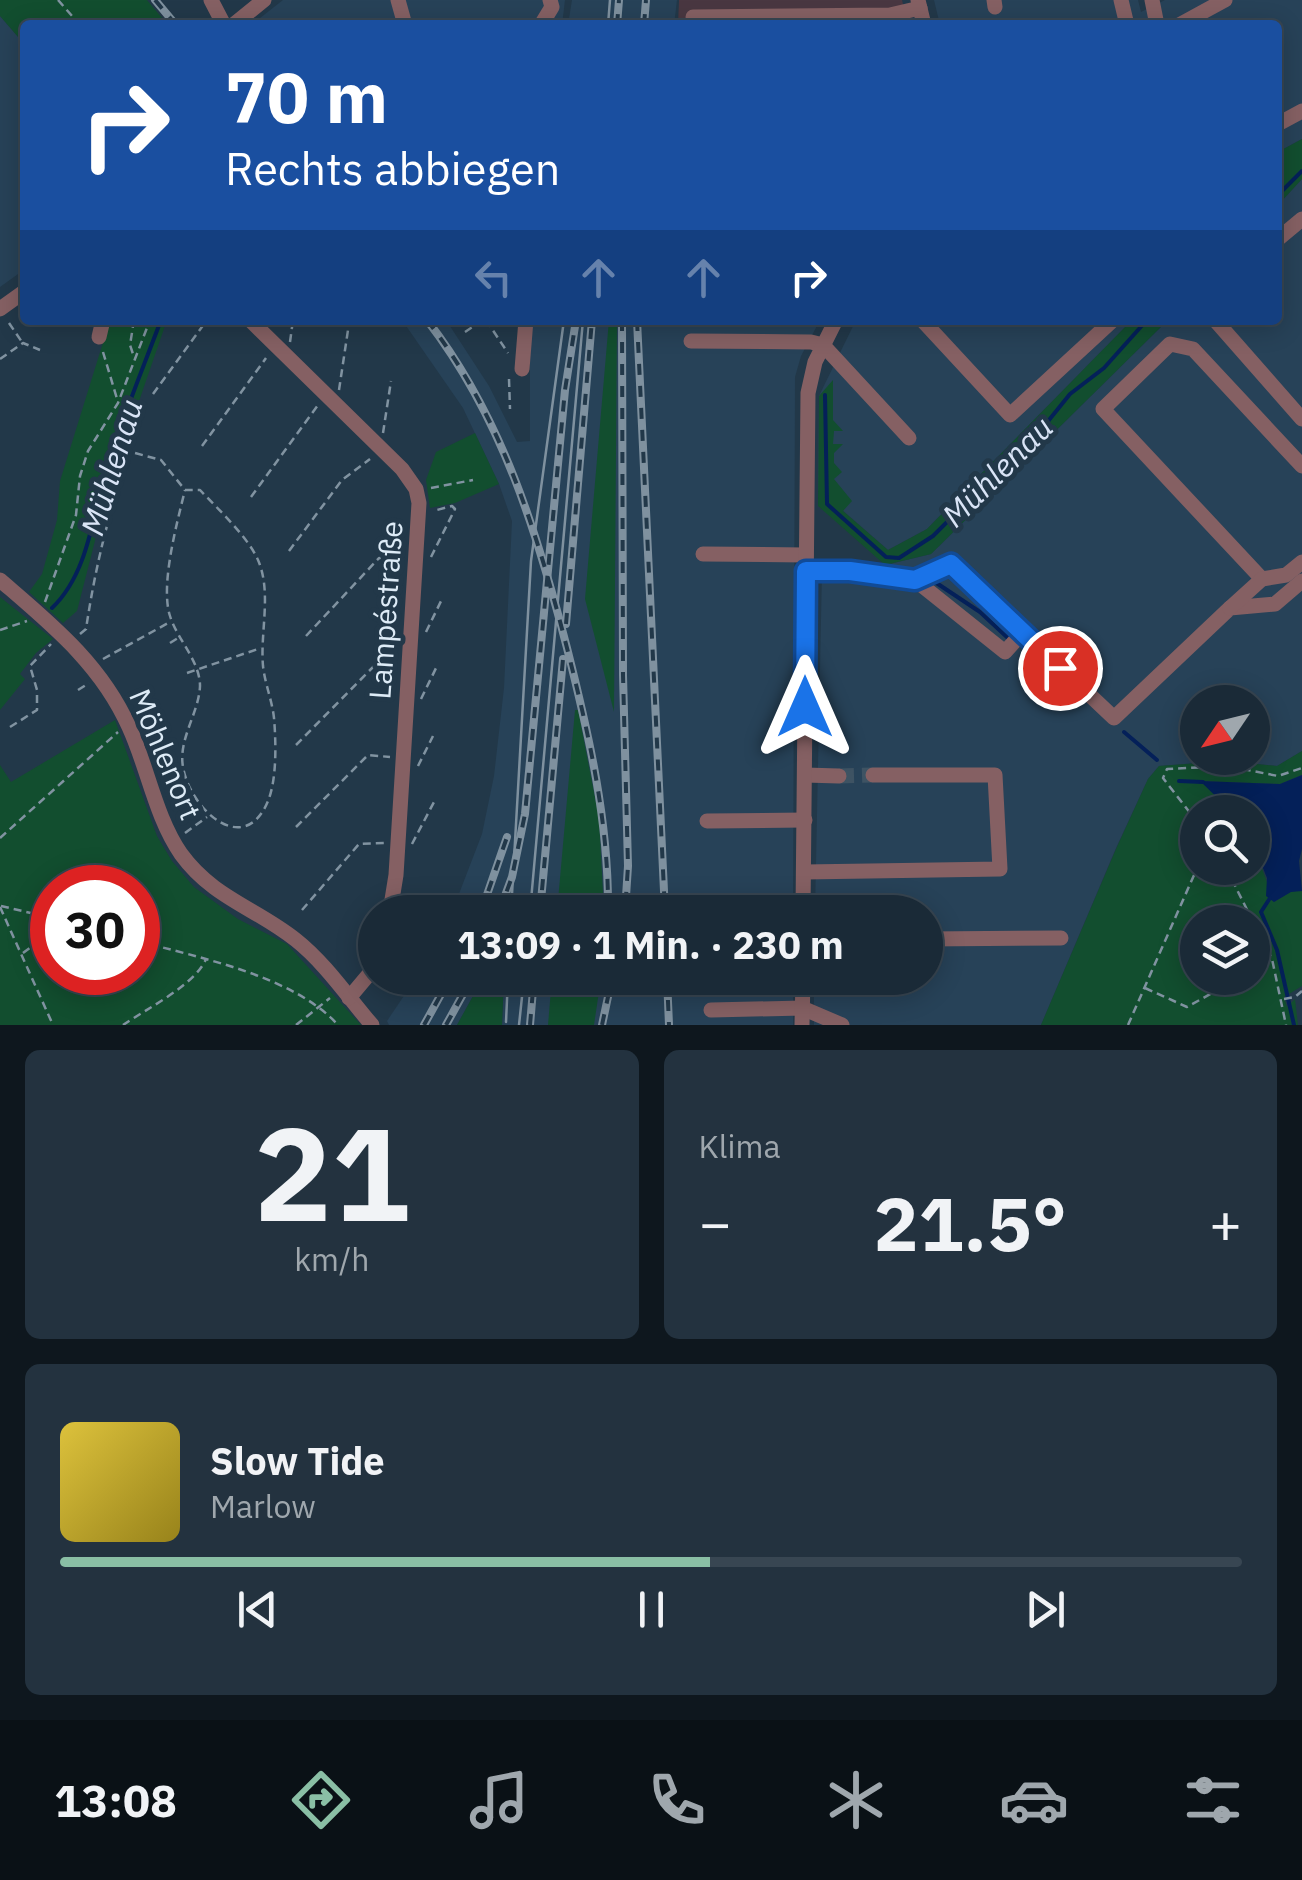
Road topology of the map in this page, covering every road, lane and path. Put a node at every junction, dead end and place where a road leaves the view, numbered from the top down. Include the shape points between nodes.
1 (58, 0) edge
2 (264, 0) edge
3 (1225, 0) edge
4 (919, 4) edge
5 (693, 17) dead end
6 (76, 20) edge
7 (239, 20) edge
8 (856, 20) edge
9 (1187, 20) edge
10 (1302, 219) edge
11 (1282, 236) edge
12 (4, 316) edge
13 (133, 325) edge
14 (148, 325) edge
15 (202, 325) edge
16 (255, 325) edge
17 (292, 325) edge
18 (477, 325) edge
19 (489, 325) edge
20 (526, 325) edge
21 (833, 325) edge
22 (927, 325) edge
23 (1108, 325) edge
24 (1219, 325) edge
25 (101, 328) edge
26 (348, 330) dead end
27 (465, 332) dead end
28 (691, 341) dead end
29 (22, 343) junction
30 (823, 345) junction
31 (289, 348) dead end
32 (40, 350) dead end
33 (270, 352) dead end
34 (0, 359) edge
35 (135, 359) junction
36 (521, 370) junction
37 (391, 380) dead end
38 (153, 394) dead end
39 (338, 396) dead end
40 (321, 401) dead end
41 (118, 404) junction
42 (510, 409) dead end
43 (1302, 419) edge
44 (909, 438) dead end
45 (382, 440) dead end
46 (202, 446) dead end
47 (376, 454) dead end
48 (1302, 466) edge
49 (474, 480) dead end
50 (426, 489) dead end
51 (185, 490) junction
52 (252, 497) dead end
53 (427, 513) dead end
54 (289, 551) dead end
55 (703, 554) dead end
56 (408, 560) dead end
57 (1302, 562) edge
58 (427, 563) dead end
59 (806, 563) junction
60 (1262, 579) junction
61 (0, 580) edge
62 (915, 580) junction
63 (1302, 581) edge
64 (443, 597) dead end
65 (43, 608) dead end
66 (1230, 608) junction
67 (32, 618) dead end
68 (172, 621) junction
69 (0, 630) edge
70 (1022, 633) junction
71 (79, 636) dead end
72 (306, 636) dead end
73 (179, 638) junction
74 (422, 638) dead end
75 (56, 640) dead end
76 (170, 642) dead end
77 (262, 648) junction
78 (101, 660) dead end
79 (438, 664) dead end
80 (196, 668) junction
81 (401, 668) dead end
82 (187, 673) dead end
83 (93, 681) dead end
84 (78, 690) dead end
85 (417, 708) dead end
86 (10, 727) dead end
87 (122, 729) dead end
88 (433, 736) dead end
89 (296, 745) dead end
90 (396, 758) dead end
91 (1302, 768) edge
92 (414, 774) dead end
93 (805, 775) junction
94 (839, 776) tunnel mouth
95 (874, 776) tunnel mouth
96 (1180, 800) edge
97 (434, 802) dead end
98 (209, 816) junction
99 (707, 820) dead end
100 (804, 820) junction
101 (296, 826) dead end
102 (182, 835) dead end
103 (0, 838) edge
104 (391, 842) dead end
105 (409, 850) dead end
106 (804, 872) junction
107 (1190, 885) edge
108 (1235, 885) edge
109 (393, 895) edge
110 (804, 895) edge
111 (0, 906) edge
112 (302, 910) dead end
113 (30, 913) edge
114 (1061, 938) dead end
115 (943, 939) edge
116 (160, 946) edge
117 (30, 948) edge
118 (22, 954) junction
119 (1272, 958) joint
120 (206, 959) junction
121 (358, 982) edge
122 (1144, 987) junction
123 (1302, 990) edge
124 (1210, 995) edge
125 (342, 996) junction
126 (1282, 1000) junction
127 (320, 1007) junction
128 (711, 1010) dead end
129 (802, 1016) edge
130 (53, 1025) edge
131 (123, 1025) edge
132 (296, 1025) edge
133 (338, 1025) edge
134 (372, 1025) edge
135 (842, 1025) edge
136 (1128, 1025) edge
137 (1286, 1025) edge

1 - 6 path
2 - 7 street
3 - 9 street
4 - 8 street
5 - 8 street
10 - 11 street
12 - 29 path
13 - 35 path
14 - 35 path
15 - 38 path
16 - 109 street, Lampéstraße via 416,489
17 - 31 path
18 - 27 path
19 - 36 path
20 - 36 street
21 - 30 street
22 - 23 street via 1010,415
24 - 43 street
25 - 41 path
26 - 39 path
28 - 30 street
29 - 32 path
29 - 34 path
30 - 44 street
30 - 59 street via 808,393
33 - 46 path
35 - 41 path
36 - 42 path via 509,379
37 - 45 path
40 - 52 path
41 - 65 path via 88,451 76,515
47 - 54 path via 342,480
48 - 60 street via 1193,349 1170,344 1103,409
49 - 50 path
51 - 68 path via 166,584
51 - 71 path via 161,460 130,452
51 - 77 path via 200,490 258,560 265,595
53 - 58 path via 455,509
55 - 59 street
56 - 72 path via 379,558
57 - 60 street via 1286,575
59 - 62 street
59 - 93 street
60 - 66 street
61 - 125 street, Möhlenort via 72,642 103,680 130,729 166,827 195,870 224,896 294,938
62 - 70 street via 951,564
62 - 70 street via 1005,652
63 - 66 street via 1275,604
64 - 74 path
66 - 70 street via 1114,718
67 - 69 path
68 - 73 path
68 - 78 path
73 - 76 path
73 - 80 path
75 - 86 path via 30,666 37,710
77 - 80 path
77 - 98 path via 274,718 268,802 244,825
79 - 85 path
80 - 82 path
80 - 98 path via 200,686 182,766
81 - 89 path via 375,666
83 - 84 path
87 - 103 path
88 - 92 path
90 - 101 path via 368,754
91 - 96 path via 1278,776 1226,766 1167,768 1163,778
93 - 94 street
93 - 100 street
95 - 106 street via 995,775 1000,869
97 - 105 path
98 - 102 path
99 - 100 street
100 - 106 street
104 - 112 path via 359,844
106 - 110 street
107 - 122 path
108 - 119 path
111 - 113 path
111 - 118 path
114 - 115 street
116 - 120 path
117 - 118 path
118 - 130 path
119 - 126 path
120 - 127 path via 259,974
120 - 131 path via 188,982
121 - 125 street
122 - 124 path via 1187,1008
122 - 136 path
123 - 126 path
125 - 127 path
125 - 134 street, Möhlenort
126 - 137 path
127 - 132 path
127 - 133 path
128 - 129 street
129 - 135 street

